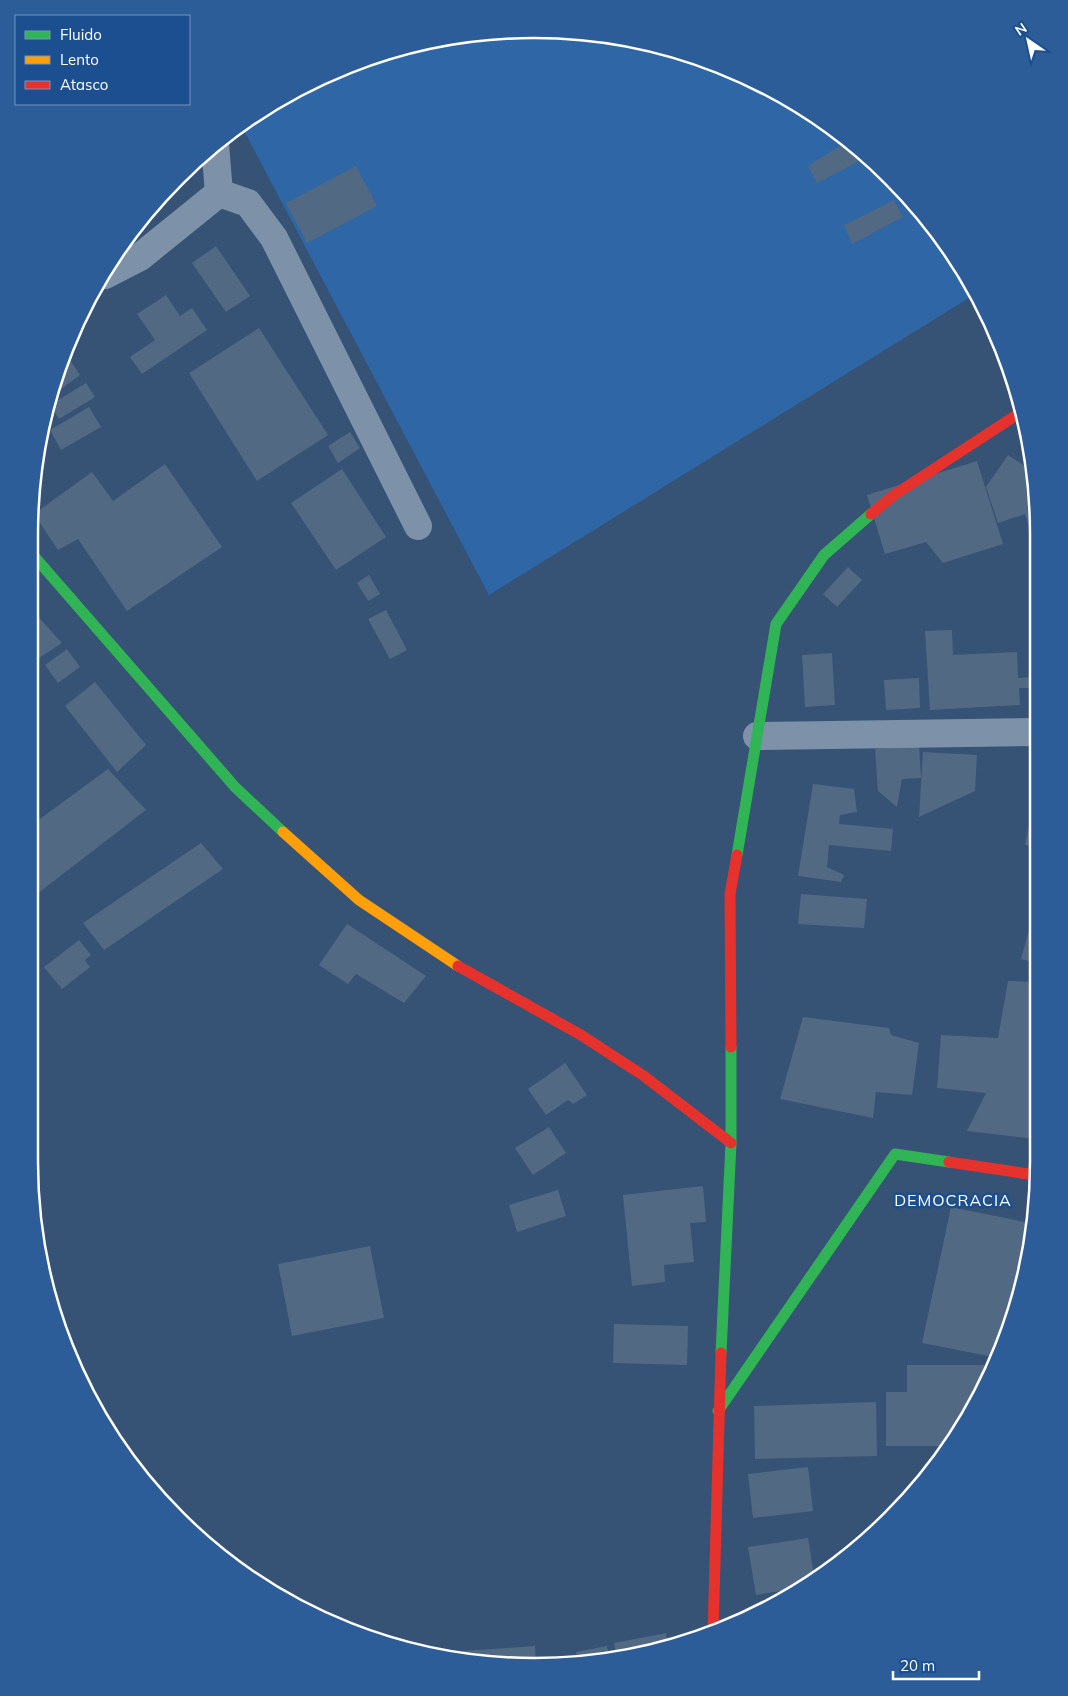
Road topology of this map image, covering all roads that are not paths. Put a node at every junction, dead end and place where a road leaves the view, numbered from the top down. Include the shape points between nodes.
1 (216, 154) edge
2 (219, 193) junction
3 (113, 272) edge
4 (1016, 415) edge
5 (418, 526) dead end
6 (38, 561) edge
7 (1030, 732) edge
8 (757, 736) junction
9 (731, 1143) junction
10 (1030, 1175) edge
11 (718, 1411) junction
12 (713, 1625) edge

1 - 2 street
2 - 3 street via 140,257
2 - 5 street via 248,204 274,238
4 - 8 street via 894,495 824,555 776,624
6 - 9 street via 235,787 360,900 458,966 581,1035 644,1076
7 - 8 street
8 - 9 street via 730,894
9 - 11 street
10 - 11 street via 895,1154
11 - 12 street

